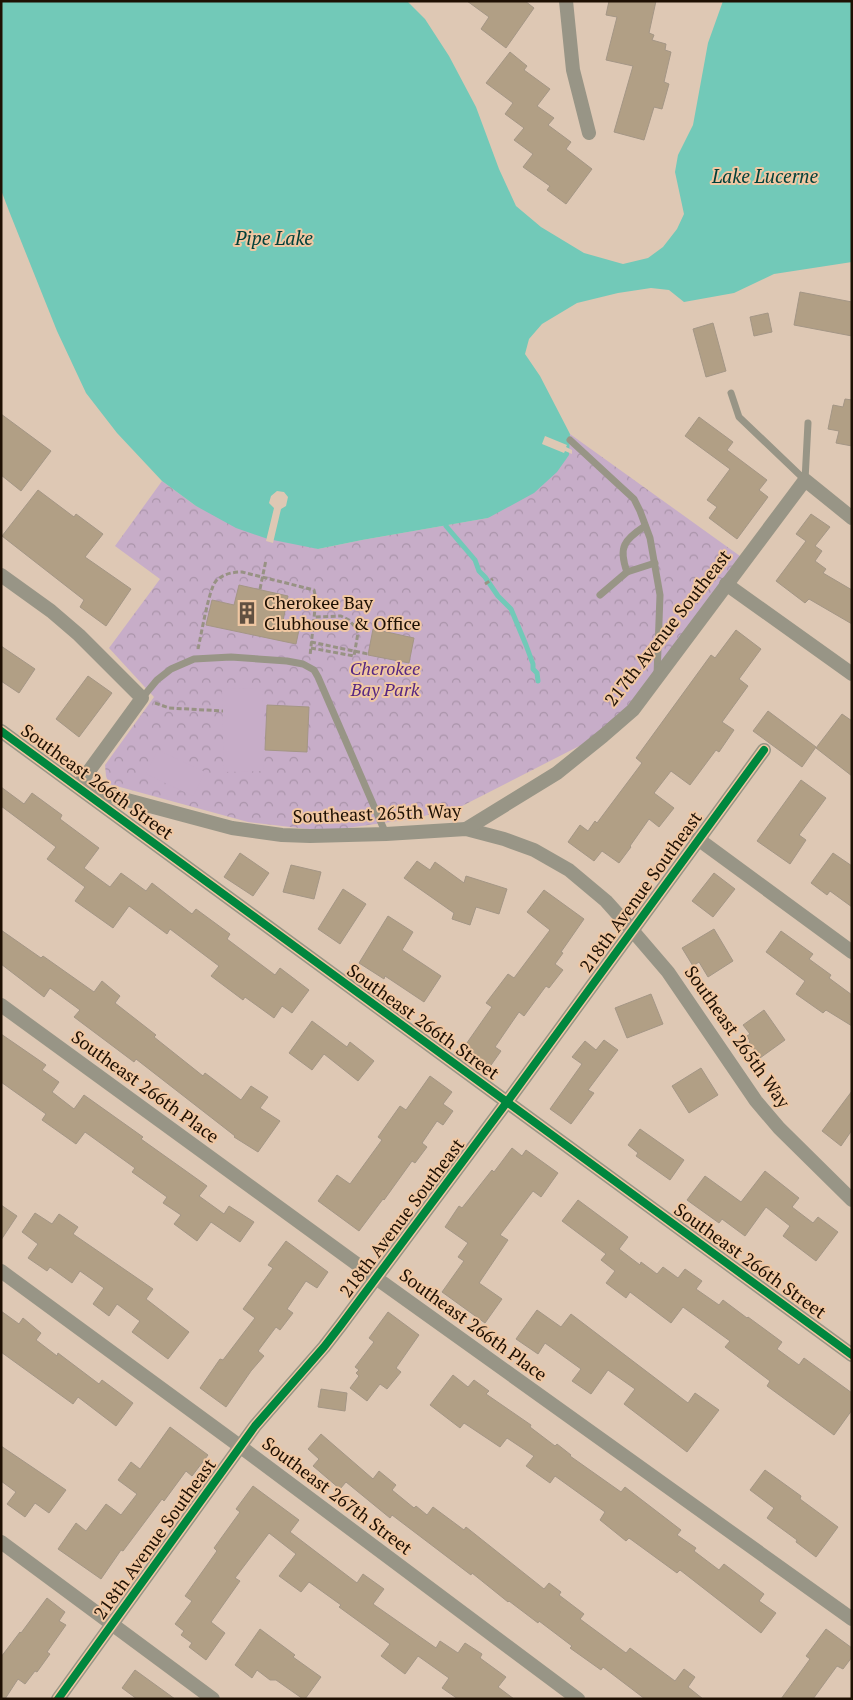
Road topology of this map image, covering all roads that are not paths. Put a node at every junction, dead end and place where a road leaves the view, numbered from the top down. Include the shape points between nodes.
1 (566, 1) edge
2 (589, 133) dead end
3 (731, 393) dead end
4 (808, 423) dead end
5 (570, 440) dead end
6 (805, 480) junction
7 (852, 518) edge
8 (646, 526) junction
9 (654, 563) junction
10 (627, 572) junction
11 (1, 575) edge
12 (726, 584) junction
13 (600, 595) dead end
14 (852, 674) edge
15 (657, 678) junction
16 (142, 698) junction
17 (1, 731) edge
18 (764, 750) dead end
19 (78, 786) junction
20 (466, 829) junction
21 (386, 834) junction
22 (698, 838) junction
23 (632, 930) junction
24 (852, 952) edge
25 (1, 1005) edge
26 (507, 1102) junction
27 (852, 1200) edge
28 (1, 1271) edge
29 (376, 1278) junction
30 (852, 1355) edge
31 (241, 1447) junction
32 (1, 1542) edge
33 (852, 1619) edge
34 (112, 1624) junction
35 (58, 1699) edge
36 (213, 1699) edge
37 (578, 1699) edge

1 - 2 street via 573,70
3 - 6 lane via 739,417
4 - 6 lane
5 - 8 lane via 634,500
6 - 7 street
6 - 12 street, 217th Avenue Southeast
8 - 9 lane
8 - 10 lane via 627,540 622,550
9 - 10 lane
9 - 15 lane via 660,595
10 - 13 lane
11 - 16 street via 79,635
12 - 14 street
12 - 15 street, 217th Avenue Southeast
15 - 20 street, 217th Avenue Southeast via 633,710 604,736 557,773
16 - 19 street
16 - 21 lane via 171,669 196,659 231,657 287,661 309,667 318,677
17 - 19 street, Southeast 266th Street
18 - 22 street, 218th Avenue Southeast
19 - 21 street, Southeast 265th Way via 254,832 310,836
19 - 26 street, Southeast 266th Street
20 - 21 street, Southeast 265th Way
20 - 23 street, Southeast 265th Way via 534,850 569,870 606,901
22 - 23 street, 218th Avenue Southeast
22 - 24 street
23 - 26 street, 218th Avenue Southeast
23 - 27 street, Southeast 265th Way via 668,972 756,1100 779,1128
25 - 29 street, Southeast 266th Place
26 - 29 street, 218th Avenue Southeast
26 - 30 street, Southeast 266th Street
28 - 31 street, Southeast 267th Street
29 - 31 street, 218th Avenue Southeast
29 - 33 street, Southeast 266th Place
31 - 34 street, 218th Avenue Southeast
31 - 37 street, Southeast 267th Street
32 - 34 street
34 - 35 street, 218th Avenue Southeast
34 - 36 street

